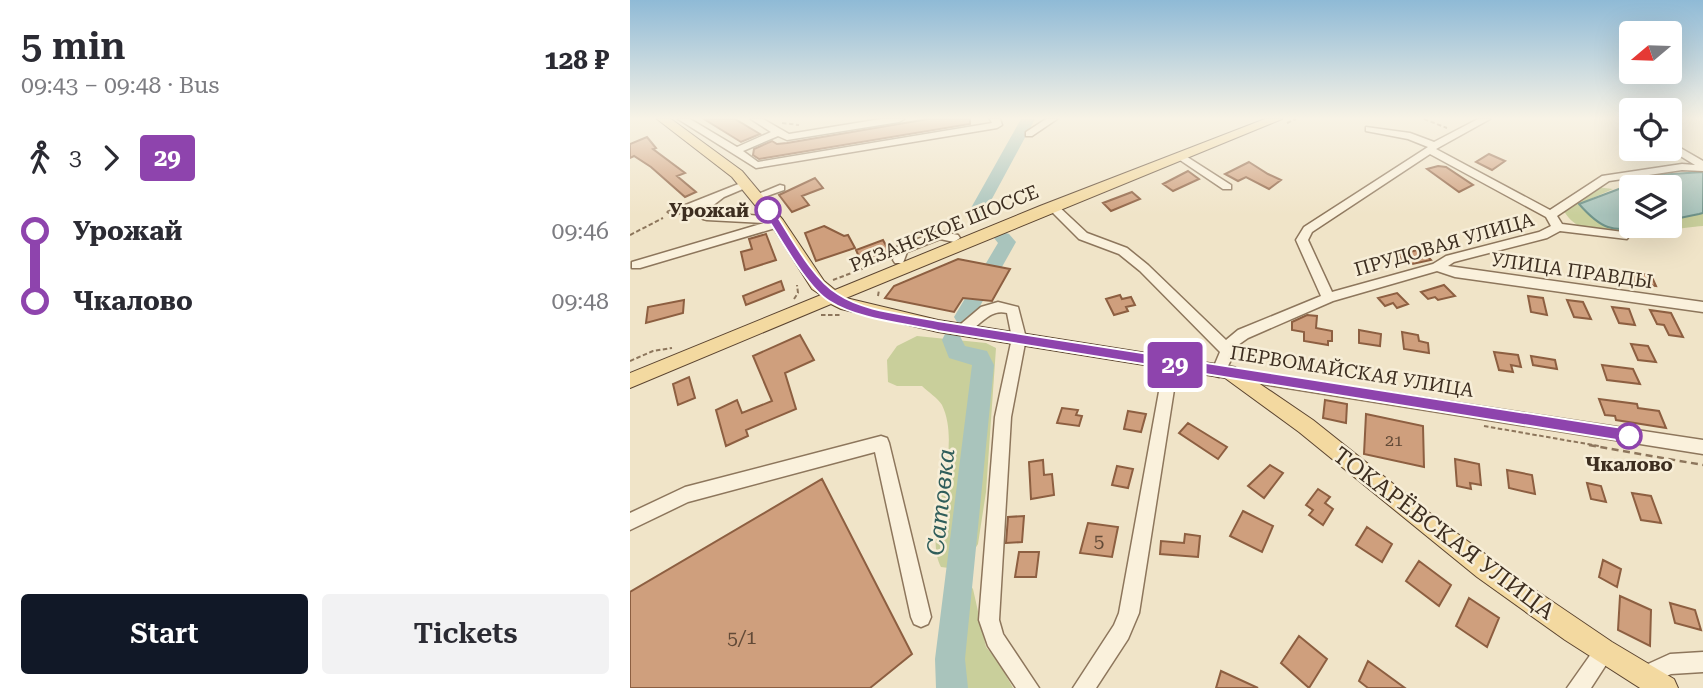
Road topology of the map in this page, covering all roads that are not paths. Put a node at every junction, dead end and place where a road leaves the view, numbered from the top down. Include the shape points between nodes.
1 (709, 151) edge
2 (736, 151) edge
3 (840, 151) edge
4 (1174, 151) edge
5 (1194, 151) edge
6 (1428, 151) edge
7 (1438, 151) edge
8 (1682, 153) edge
9 (1181, 156) junction
10 (1703, 166) edge
11 (746, 184) junction
12 (1227, 187) dead end
13 (780, 188) dead end
14 (720, 194) junction
15 (756, 197) junction
16 (1052, 206) junction
17 (674, 212) road end
18 (1550, 215) junction
19 (778, 223) junction
20 (1557, 227) junction
21 (1619, 235) edge
22 (636, 265) dead end
23 (1437, 267) junction
24 (828, 289) junction
25 (1328, 298) junction
26 (1703, 307) edge
27 (962, 329) junction
28 (1018, 338) junction
29 (1171, 364) junction
30 (1225, 365) junction
31 (630, 369) edge
32 (630, 381) edge
33 (1703, 447) edge
34 (630, 522) edge
35 (921, 617) dead end
36 (1605, 651) junction
37 (1703, 662) edge
38 (1644, 676) junction
39 (1028, 688) edge
40 (1084, 688) edge
41 (1578, 688) edge
42 (1665, 688) edge

1 - 11 main road
2 - 3 street via 756,165
4 - 24 main road, РЯЗАНСКОЕ ШОССЕ
5 - 9 main road, РЯЗАНСКОЕ ШОССЕ
6 - 25 street via 1308,230 1302,240
7 - 18 street
8 - 10 street
9 - 12 street
9 - 16 main road, РЯЗАНСКОЕ ШОССЕ
10 - 18 street, ПРУДОВАЯ УЛИЦА via 1608,174
11 - 14 street
11 - 15 main road
13 - 15 street
14 - 17 street
14 - 19 street via 701,210 707,217
15 - 19 main road
16 - 24 main road, РЯЗАНСКОЕ ШОССЕ
16 - 30 street via 1083,236 1123,251 1144,268
18 - 20 street, ПРУДОВАЯ УЛИЦА
19 - 22 street
19 - 24 main road via 812,278
20 - 21 street
20 - 23 street, ПРУДОВАЯ УЛИЦА
23 - 25 street, ПРУДОВАЯ УЛИЦА
23 - 26 street, УЛИЦА ПРАВДЫ
24 - 27 main road, ПЕРВОМАЙСКАЯ УЛИЦА via 853,307
24 - 31 main road, РЯЗАНСКОЕ ШОССЕ
24 - 32 main road, РЯЗАНСКОЕ ШОССЕ
25 - 30 street, ПРУДОВАЯ УЛИЦА via 1237,338
27 - 28 main road, ПЕРВОМАЙСКАЯ УЛИЦА
27 - 28 street via 989,307 1010,308
28 - 29 main road, ПЕРВОМАЙСКАЯ УЛИЦА
28 - 39 street via 1003,417 989,620 995,639
29 - 30 main road, ПЕРВОМАЙСКАЯ УЛИЦА
29 - 40 street via 1129,612
30 - 33 street, ПЕРВОМАЙСКАЯ УЛИЦА
30 - 36 main road, ТОКАРЁВСКАЯ УЛИЦА via 1430,527
34 - 35 street via 685,495 881,443
36 - 38 main road, ТОКАРЁВСКАЯ УЛИЦА
36 - 41 street
37 - 38 street via 1670,664
38 - 42 main road, ТОКАРЁВСКАЯ УЛИЦА

